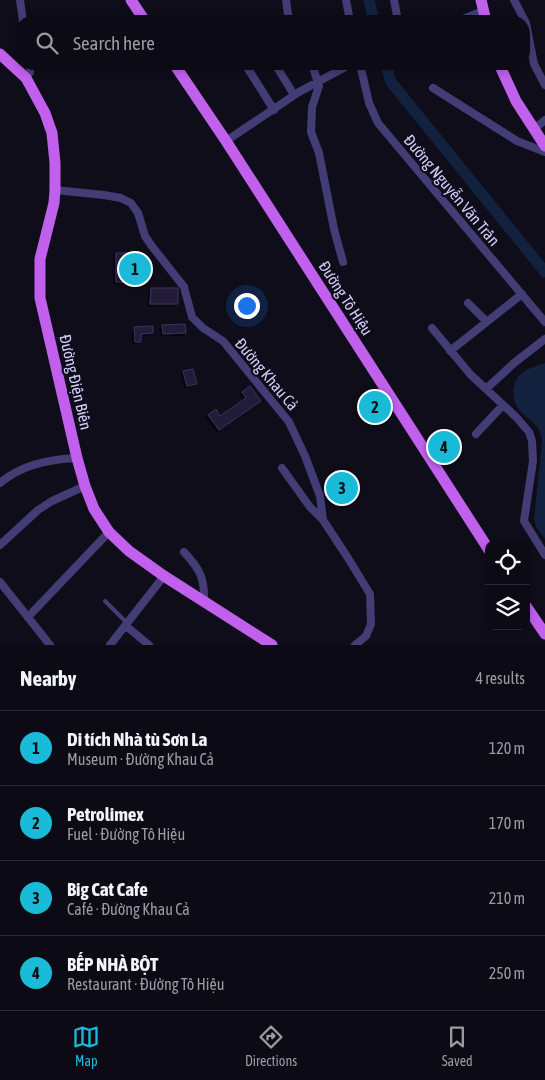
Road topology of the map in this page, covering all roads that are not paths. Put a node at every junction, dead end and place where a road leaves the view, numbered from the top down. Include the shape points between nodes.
1 (20, 0) edge
2 (131, 0) edge
3 (286, 0) edge
4 (346, 0) edge
5 (394, 0) edge
6 (514, 0) edge
7 (22, 15) edge
8 (142, 15) edge
9 (288, 15) edge
10 (349, 15) edge
11 (397, 15) edge
12 (522, 15) edge
13 (530, 44) edge
14 (0, 54) edge
15 (15, 68) edge
16 (17, 70) edge
17 (30, 70) edge
18 (178, 70) edge
19 (249, 70) edge
20 (279, 70) edge
21 (314, 70) edge
22 (339, 70) edge
23 (361, 70) edge
24 (502, 70) edge
25 (26, 78) junction
26 (318, 81) junction
27 (545, 85) edge
28 (433, 88) dead end
29 (294, 95) junction
30 (274, 110) junction
31 (545, 120) edge
32 (534, 129) junction
33 (226, 141) junction
34 (545, 146) edge
35 (545, 152) edge
36 (56, 190) junction
37 (343, 262) dead end
38 (522, 294) junction
39 (468, 303) dead end
40 (487, 322) junction
41 (545, 322) edge
42 (432, 328) dead end
43 (545, 339) edge
44 (450, 351) junction
45 (486, 389) junction
46 (503, 404) junction
47 (476, 434) dead end
48 (77, 458) junction
49 (282, 468) dead end
50 (0, 483) edge
51 (85, 486) junction
52 (323, 520) junction
53 (109, 532) junction
54 (485, 544) edge
55 (0, 545) edge
56 (184, 552) dead end
57 (545, 555) edge
58 (164, 576) junction
59 (0, 582) edge
60 (105, 600) dead end
61 (204, 602) junction
62 (530, 612) edge
63 (28, 617) junction
64 (127, 625) junction
65 (545, 634) edge
66 (50, 645) edge
67 (110, 645) edge
68 (149, 645) edge
69 (272, 645) edge
70 (355, 645) edge

1 - 7 street
2 - 8 main road
3 - 9 street
4 - 10 street
5 - 11 street
6 - 12 street
13 - 27 street via 534,64
14 - 15 main road, Đường Điện Biên
16 - 25 main road, Đường Điện Biên
17 - 25 street
18 - 33 main road, Đường Tô Hiệu
19 - 30 street
20 - 29 street
21 - 26 street
22 - 26 street
23 - 38 street, Đường Nguyễn Văn Trân via 369,103 378,123
24 - 32 main road
25 - 36 main road, Đường Điện Biên via 52,133
26 - 29 street
26 - 37 street via 311,132 319,153
28 - 35 street via 516,142
29 - 30 street
30 - 33 street
31 - 32 street
32 - 34 main road
33 - 54 main road, Đường Tô Hiệu
36 - 48 main road, Đường Điện Biên via 40,259 40,298
36 - 52 street, Đường Khau Cả via 104,194 131,203 150,245 184,287 192,317 202,328 223,341 289,422 320,496
38 - 40 street
38 - 41 street, Đường Nguyễn Văn Trân
39 - 40 street
40 - 44 street
42 - 44 street
43 - 45 street
44 - 45 street
45 - 46 street
46 - 47 street
46 - 57 street via 524,426 532,441 532,470 523,517
48 - 50 street via 30,466
48 - 51 main road, Đường Điện Biên
49 - 52 street
51 - 53 main road, Đường Điện Biên via 94,509
51 - 55 street via 38,510
52 - 70 street, Đường Khau Cả via 370,594 371,624 366,636
53 - 58 main road, Đường Điện Biên via 129,552
53 - 63 street
56 - 61 street via 201,576
58 - 61 main road, Đường Điện Biên
58 - 64 street
59 - 63 street
60 - 64 lane
61 - 69 main road, Đường Điện Biên
62 - 65 main road
63 - 66 street
64 - 67 street
64 - 68 street

